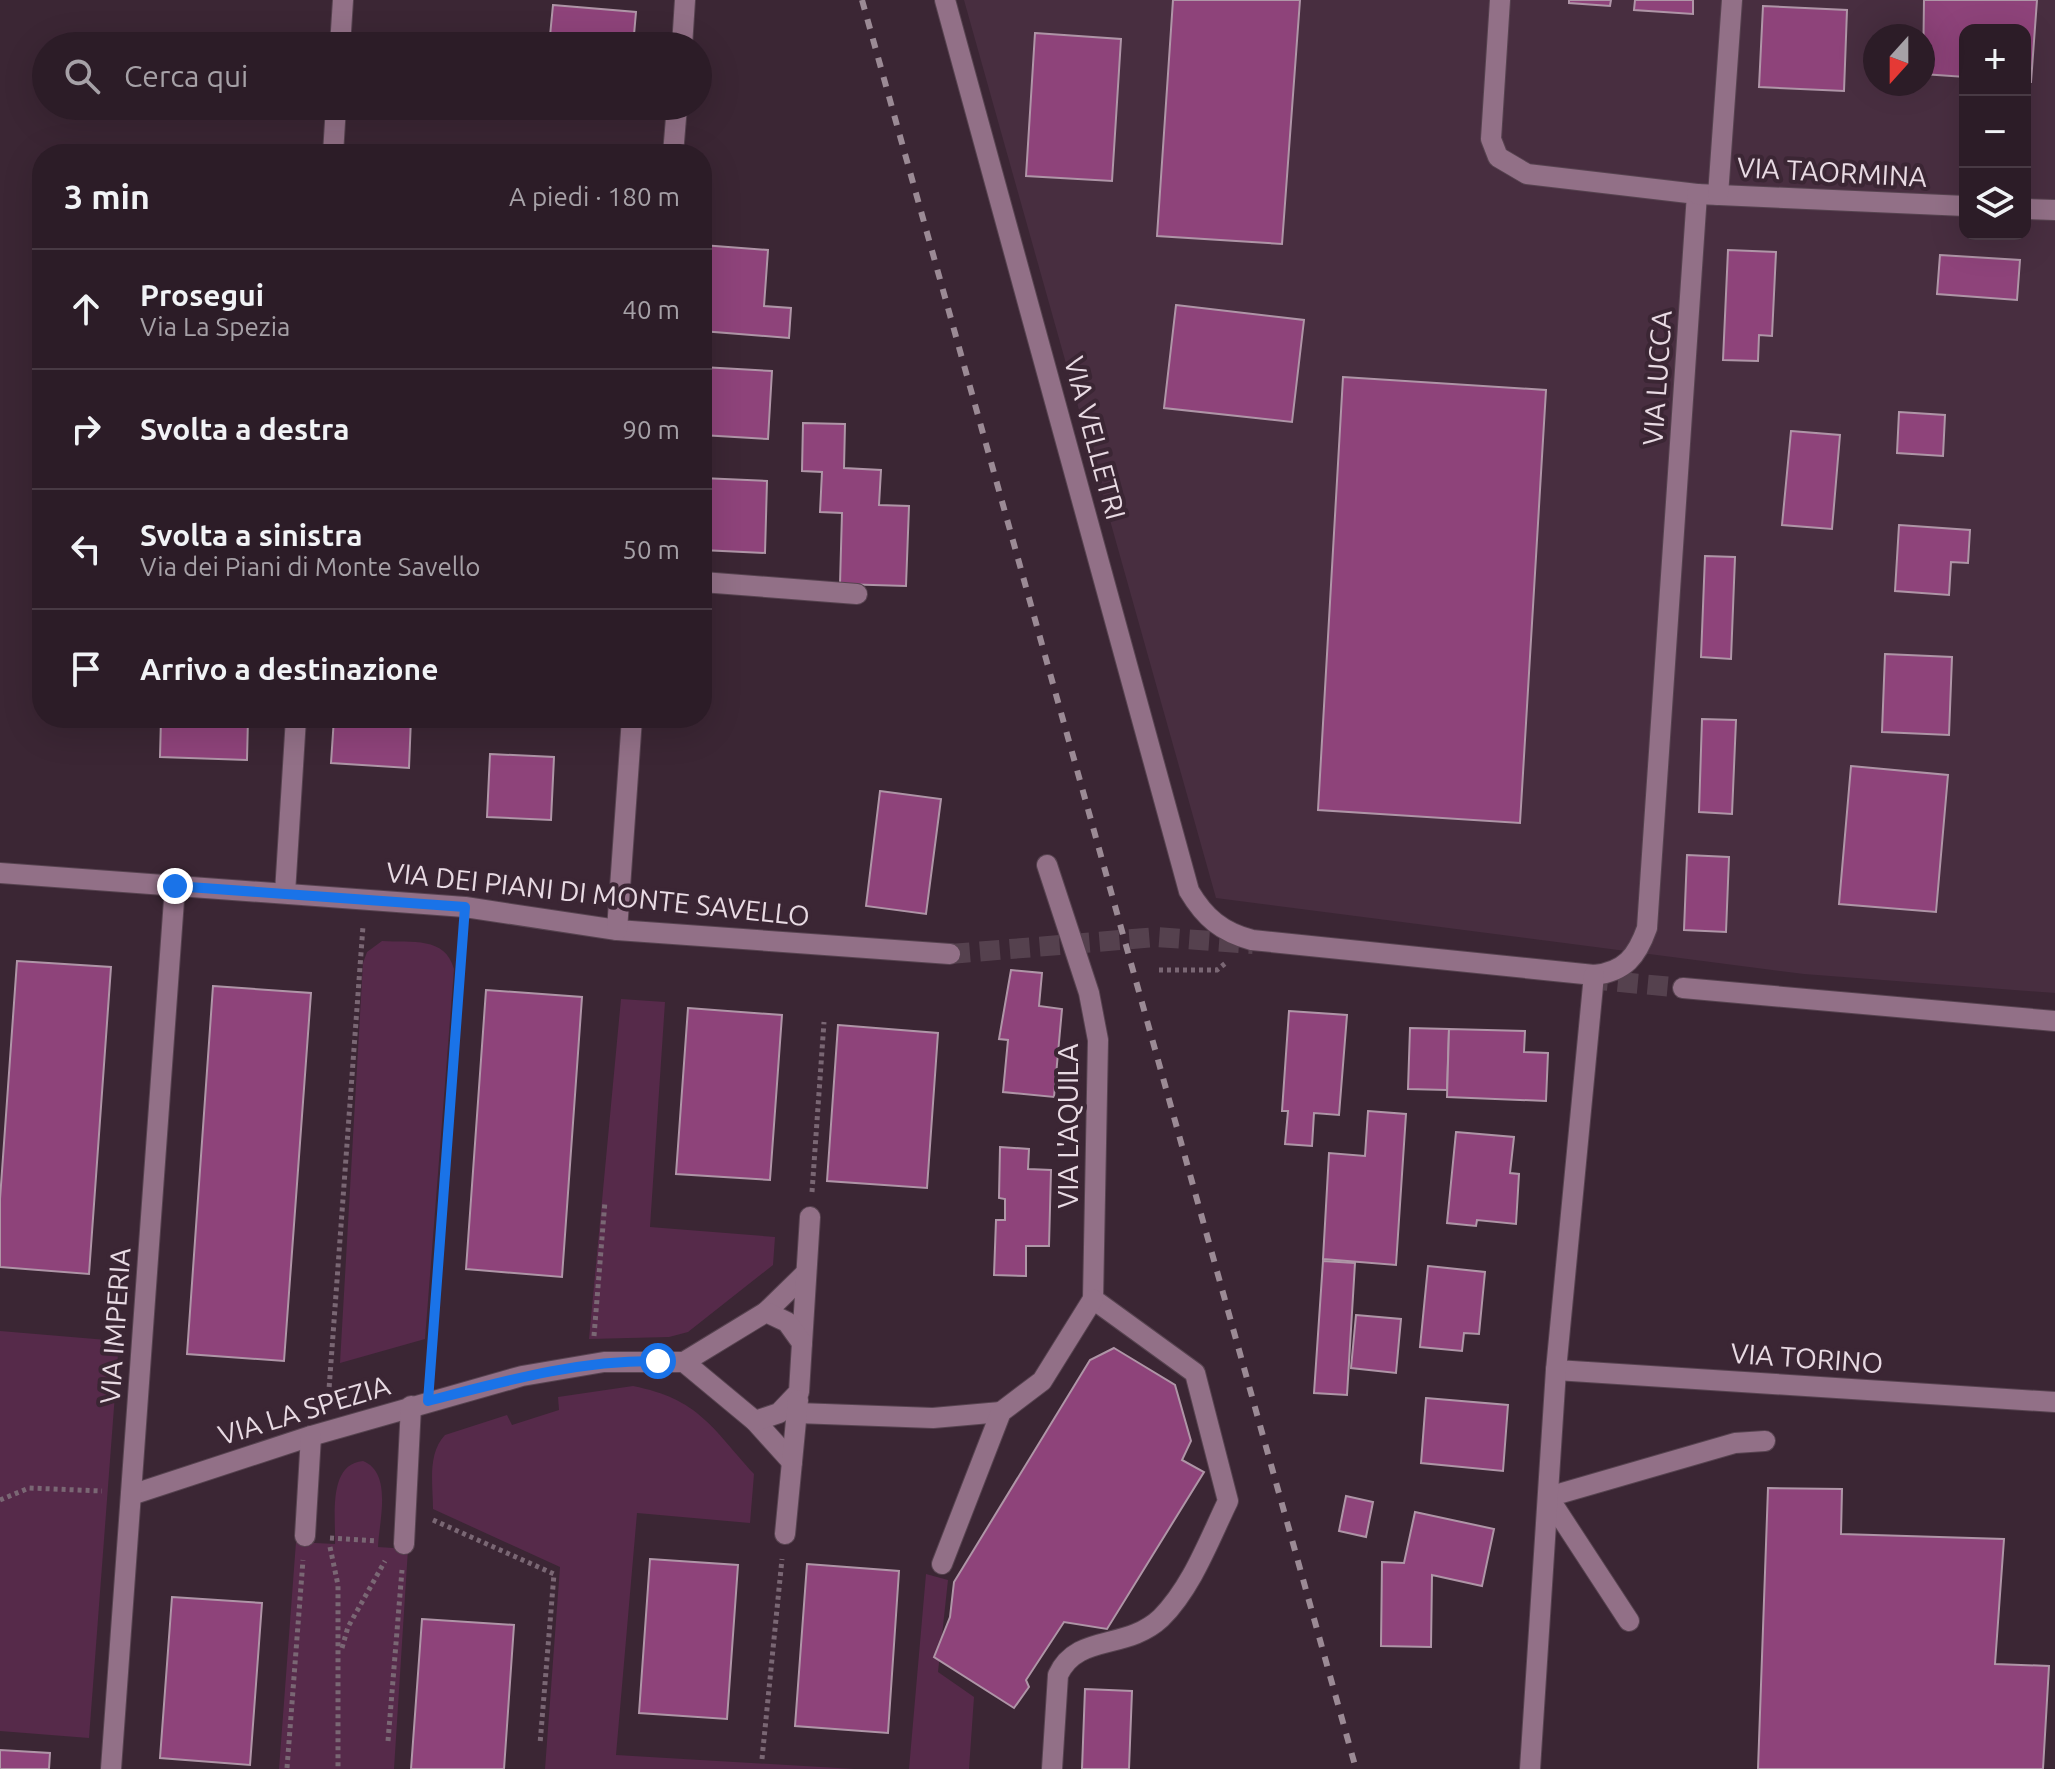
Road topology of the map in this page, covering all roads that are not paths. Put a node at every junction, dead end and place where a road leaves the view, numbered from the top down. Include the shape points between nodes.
1 (343, 0) edge
2 (685, 0) edge
3 (945, 0) edge
4 (1500, 0) edge
5 (1732, 0) edge
6 (341, 32) edge
7 (683, 32) edge
8 (335, 120) edge
9 (676, 120) edge
10 (334, 144) edge
11 (674, 144) edge
12 (1708, 194) junction
13 (1959, 206) edge
14 (2031, 209) edge
15 (2055, 210) edge
16 (712, 583) edge
17 (857, 594) dead end
18 (295, 728) edge
19 (631, 728) edge
20 (1047, 865) dead end
21 (0, 873) edge
22 (175, 886) junction
23 (285, 893) junction
24 (617, 930) junction
25 (950, 954) tunnel mouth
26 (1594, 975) junction
27 (1683, 988) tunnel mouth
28 (2055, 1021) edge
29 (810, 1217) road end
30 (806, 1273) junction
31 (1093, 1299) junction
32 (766, 1312) junction
33 (802, 1343) junction
34 (684, 1362) junction
35 (1556, 1370) junction
36 (799, 1392) junction
37 (2055, 1402) edge
38 (420, 1404) junction
39 (1001, 1412) junction
40 (797, 1413) junction
41 (755, 1421) junction
42 (318, 1434) junction
43 (1765, 1441) dead end
44 (792, 1462) junction
45 (131, 1495) junction
46 (1548, 1497) junction
47 (785, 1534) road end
48 (305, 1536) road end
49 (400, 1543) road end
50 (942, 1564) dead end
51 (1629, 1621) dead end
52 (111, 1769) edge
53 (1052, 1769) edge
54 (1530, 1769) edge

1 - 6 street
2 - 7 street
3 - 26 street, VIA VELLETRI via 1189,891 1216,925 1252,940
4 - 12 street via 1491,139 1498,157 1527,174
5 - 12 street, VIA LUCCA
8 - 10 street
9 - 11 street
12 - 13 street, VIA TAORMINA
12 - 26 street, VIA LUCCA via 1647,928 1625,967
14 - 15 street
16 - 17 street
18 - 23 street
19 - 24 street
20 - 31 street, VIA L'AQUILA via 1089,993 1098,1040
21 - 22 street, VIA DEI PIANI DI MONTE SAVELLO
22 - 23 street, VIA DEI PIANI DI MONTE SAVELLO
22 - 45 street, VIA IMPERIA
23 - 24 street, VIA DEI PIANI DI MONTE SAVELLO via 465,907
24 - 25 street, VIA DEI PIANI DI MONTE SAVELLO
26 - 35 street
27 - 28 street
29 - 30 street
30 - 32 street
30 - 33 street
31 - 39 street via 1042,1381
31 - 53 street via 1195,1373 1228,1501 1184,1589 1160,1618 1133,1638 1094,1646 1064,1662 1058,1675
32 - 33 street via 787,1322
32 - 34 street
33 - 36 street
34 - 38 street, VIA LA SPEZIA via 550,1369
34 - 41 street
35 - 37 street, VIA TORINO
35 - 46 street
36 - 40 street
36 - 41 street via 779,1413
38 - 42 street, VIA LA SPEZIA
38 - 49 street
39 - 40 street via 933,1418
39 - 50 street
40 - 44 street
41 - 44 street
42 - 45 street, VIA LA SPEZIA
42 - 48 street
43 - 46 street via 1735,1443
44 - 47 street
45 - 52 street, VIA IMPERIA
46 - 51 street
46 - 54 street

